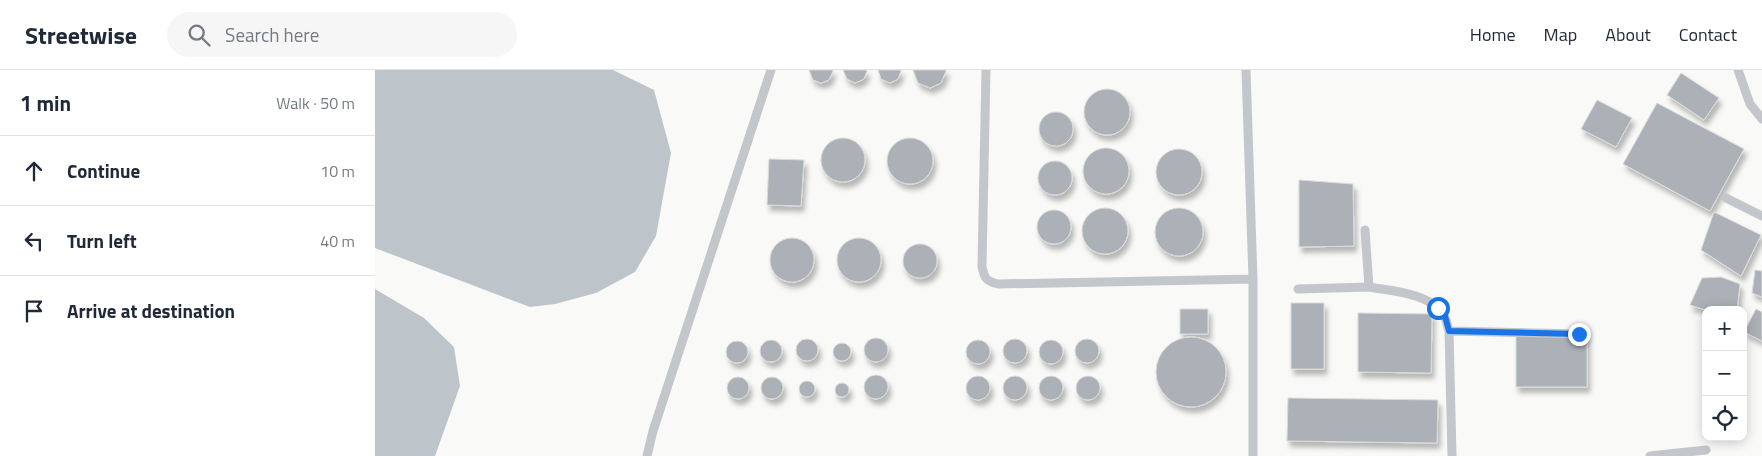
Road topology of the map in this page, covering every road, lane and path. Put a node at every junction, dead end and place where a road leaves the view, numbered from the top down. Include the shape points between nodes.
1 (771, 70) edge
2 (985, 70) edge
3 (1246, 70) edge
4 (1738, 70) edge
5 (1762, 119) edge
6 (1725, 198) dead end
7 (1762, 216) edge
8 (1365, 230) dead end
9 (1253, 279) junction
10 (1369, 287) junction
11 (1298, 289) dead end
12 (1449, 331) junction
13 (1579, 334) dead end
14 (1705, 450) dead end
15 (647, 456) edge
16 (1253, 456) edge
17 (1452, 456) edge
18 (1650, 456) edge

1 - 15 lane
2 - 9 lane via 982,266 988,282
3 - 9 lane
4 - 5 lane via 1750,104
6 - 7 lane
8 - 10 lane
9 - 16 lane
10 - 11 lane
10 - 12 lane via 1423,300 1438,308 1445,316
12 - 13 lane
12 - 17 lane
14 - 18 lane

